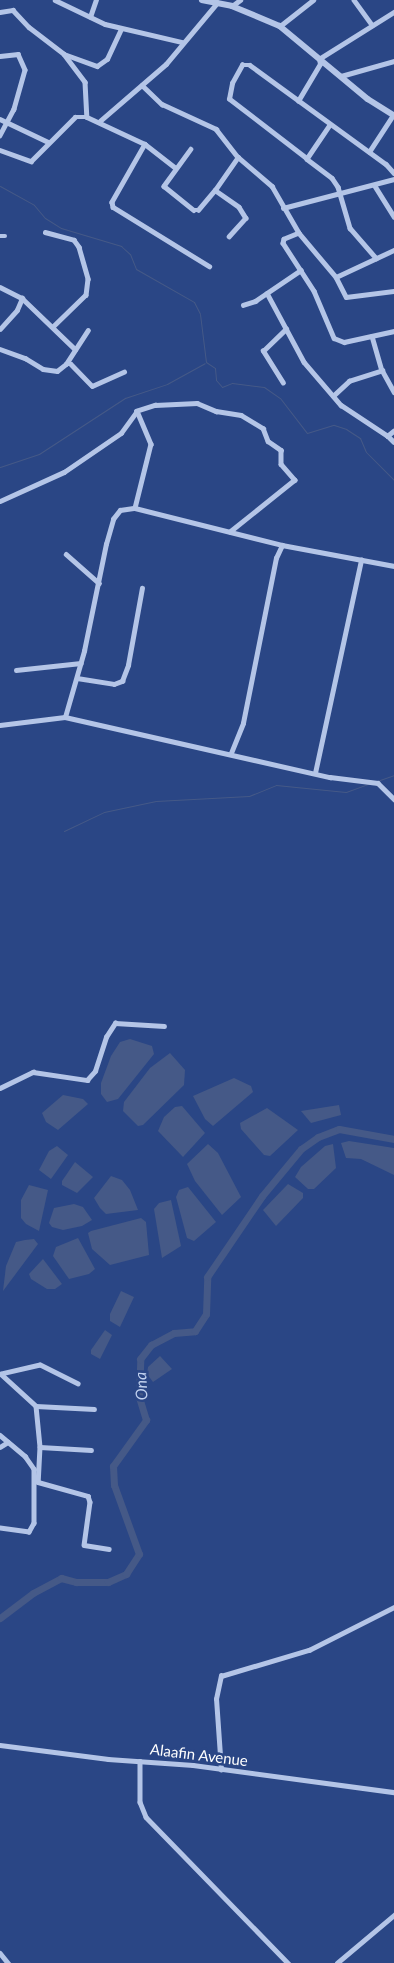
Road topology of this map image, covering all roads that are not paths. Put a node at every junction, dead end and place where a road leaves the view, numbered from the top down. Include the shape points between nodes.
1 (56, 0) edge
2 (96, 0) edge
3 (202, 0) edge
4 (240, 0) edge
5 (313, 0) edge
6 (354, 0) edge
7 (217, 3) junction
8 (232, 6) junction
9 (0, 12) edge
10 (394, 12) edge
11 (90, 17) junction
12 (372, 25) junction
13 (280, 26) junction
14 (121, 29) junction
15 (182, 42) junction
16 (64, 54) junction
17 (0, 56) edge
18 (319, 59) junction
19 (394, 61) edge
20 (341, 76) junction
21 (142, 85) junction
22 (298, 101) junction
23 (393, 115) edge
24 (87, 117) junction
25 (3, 120) edge
26 (100, 121) junction
27 (330, 125) junction
28 (0, 135) edge
29 (48, 142) junction
30 (145, 144) junction
31 (191, 149) dead end
32 (0, 150) edge
33 (369, 152) junction
34 (238, 157) junction
35 (307, 159) junction
36 (176, 168) junction
37 (394, 173) edge
38 (394, 179) edge
39 (375, 186) junction
40 (215, 190) junction
41 (339, 192) junction
42 (283, 208) junction
43 (394, 217) edge
44 (45, 232) dead end
45 (299, 233) junction
46 (229, 237) dead end
47 (394, 250) edge
48 (376, 258) junction
49 (208, 266) dead end
50 (301, 270) junction
51 (336, 277) junction
52 (0, 287) edge
53 (394, 291) edge
54 (267, 292) junction
55 (22, 298) junction
56 (243, 305) dead end
57 (53, 327) junction
58 (0, 329) edge
59 (88, 330) dead end
60 (286, 330) junction
61 (394, 331) edge
62 (372, 336) junction
63 (0, 349) edge
64 (75, 349) junction
65 (66, 364) junction
66 (382, 370) junction
67 (124, 372) dead end
68 (283, 383) dead end
69 (394, 392) edge
70 (333, 396) junction
71 (136, 411) junction
72 (394, 431) edge
73 (388, 436) junction
74 (394, 442) edge
75 (0, 501) edge
76 (135, 508) junction
77 (230, 532) junction
78 (282, 545) junction
79 (66, 554) dead end
80 (361, 560) junction
81 (394, 566) edge
82 (99, 583) junction
83 (142, 588) dead end
84 (82, 663) junction
85 (16, 670) dead end
86 (77, 678) junction
87 (66, 717) junction
88 (0, 724) edge
89 (231, 754) junction
90 (315, 773) junction
91 (394, 799) edge
92 (164, 1026) dead end
93 (0, 1088) edge
94 (78, 1384) dead end
95 (36, 1406) junction
96 (94, 1409) dead end
97 (0, 1435) edge
98 (8, 1442) junction
99 (0, 1447) edge
100 (40, 1447) junction
101 (91, 1450) dead end
102 (40, 1464) junction
103 (32, 1466) junction
104 (0, 1528) edge
105 (109, 1549) dead end
106 (394, 1607) edge
107 (0, 1746) edge
108 (140, 1761) junction
109 (221, 1770) junction
110 (394, 1792) edge
111 (394, 1915) edge
112 (0, 1953) edge
113 (8, 1963) edge
114 (288, 1963) edge
115 (337, 1963) edge

1 - 11 street
2 - 11 street
3 - 7 street
4 - 8 street
5 - 13 street
6 - 12 street
7 - 8 street
7 - 15 street
8 - 13 street
9 - 16 street via 13,10
10 - 12 street
11 - 14 street
12 - 18 street
13 - 18 street
14 - 15 street
14 - 16 street via 101,66
15 - 21 street via 166,64
16 - 24 street via 85,82
17 - 25 street via 18,54 25,70 14,110
18 - 20 street
18 - 22 street via 320,64
19 - 20 street
20 - 23 street
21 - 26 street
21 - 34 street via 162,104 216,129
22 - 27 street
22 - 35 street via 246,64 235,77 228,96 238,108
23 - 33 street
24 - 26 street
24 - 29 street via 75,117
25 - 28 street
25 - 29 street
26 - 30 street
27 - 33 street
27 - 35 street
29 - 32 street via 31,161
30 - 36 street
30 - 49 street via 112,202 113,206
31 - 36 street
33 - 37 street
34 - 40 street
34 - 42 street via 272,186
35 - 41 street via 332,178
36 - 40 street via 164,186 194,210 198,210
38 - 39 street
39 - 41 street
39 - 43 street
40 - 46 street via 239,207 246,218
41 - 42 street
41 - 48 street via 350,228
42 - 45 street
44 - 57 street via 74,240 88,279 86,295
45 - 50 street via 284,239 283,243
45 - 51 street
47 - 48 street
48 - 51 street
50 - 54 street
50 - 62 street via 314,291 334,338 344,342
51 - 53 street via 348,298
52 - 55 street
54 - 56 street
54 - 60 street
55 - 57 street
55 - 58 street via 17,310
57 - 64 street
59 - 64 street
60 - 68 street via 263,350
60 - 70 street via 304,362
61 - 62 street
62 - 66 street
63 - 65 street via 25,358 44,370 57,371
64 - 65 street
65 - 67 street via 71,364 92,386
66 - 69 street
66 - 70 street via 349,380
70 - 73 street via 349,412
71 - 75 street via 121,433 64,472
71 - 76 street via 140,413 151,444
71 - 77 street via 155,405 198,403 216,411 241,415 263,428 268,441 281,450 281,464 294,480
72 - 73 street
73 - 74 street
76 - 77 street
76 - 82 street via 120,510 114,516
77 - 78 street
78 - 80 street
78 - 89 street via 276,558 243,723
79 - 82 street
80 - 81 street
80 - 90 street
82 - 84 street
83 - 86 street via 128,665 122,681 114,684
84 - 85 street
84 - 86 street
86 - 87 street
87 - 88 street
87 - 89 street
89 - 90 street
90 - 91 street via 378,783
92 - 93 street via 115,1023 106,1037 95,1070 87,1080 33,1072
94 - 95 street via 40,1364 1,1373 2,1378
95 - 96 street
95 - 100 street
97 - 98 street
98 - 99 street
98 - 103 street
100 - 101 street
100 - 102 street
102 - 103 street
102 - 105 street via 38,1480 41,1485 90,1498 84,1545
103 - 104 street via 33,1529 24,1532
106 - 109 street via 309,1650 221,1676 216,1699
107 - 108 street, Alaafin Avenue
108 - 109 street, Alaafin Avenue
108 - 114 street via 140,1802 146,1817
109 - 110 street, Alaafin Avenue
111 - 115 street
112 - 113 street

